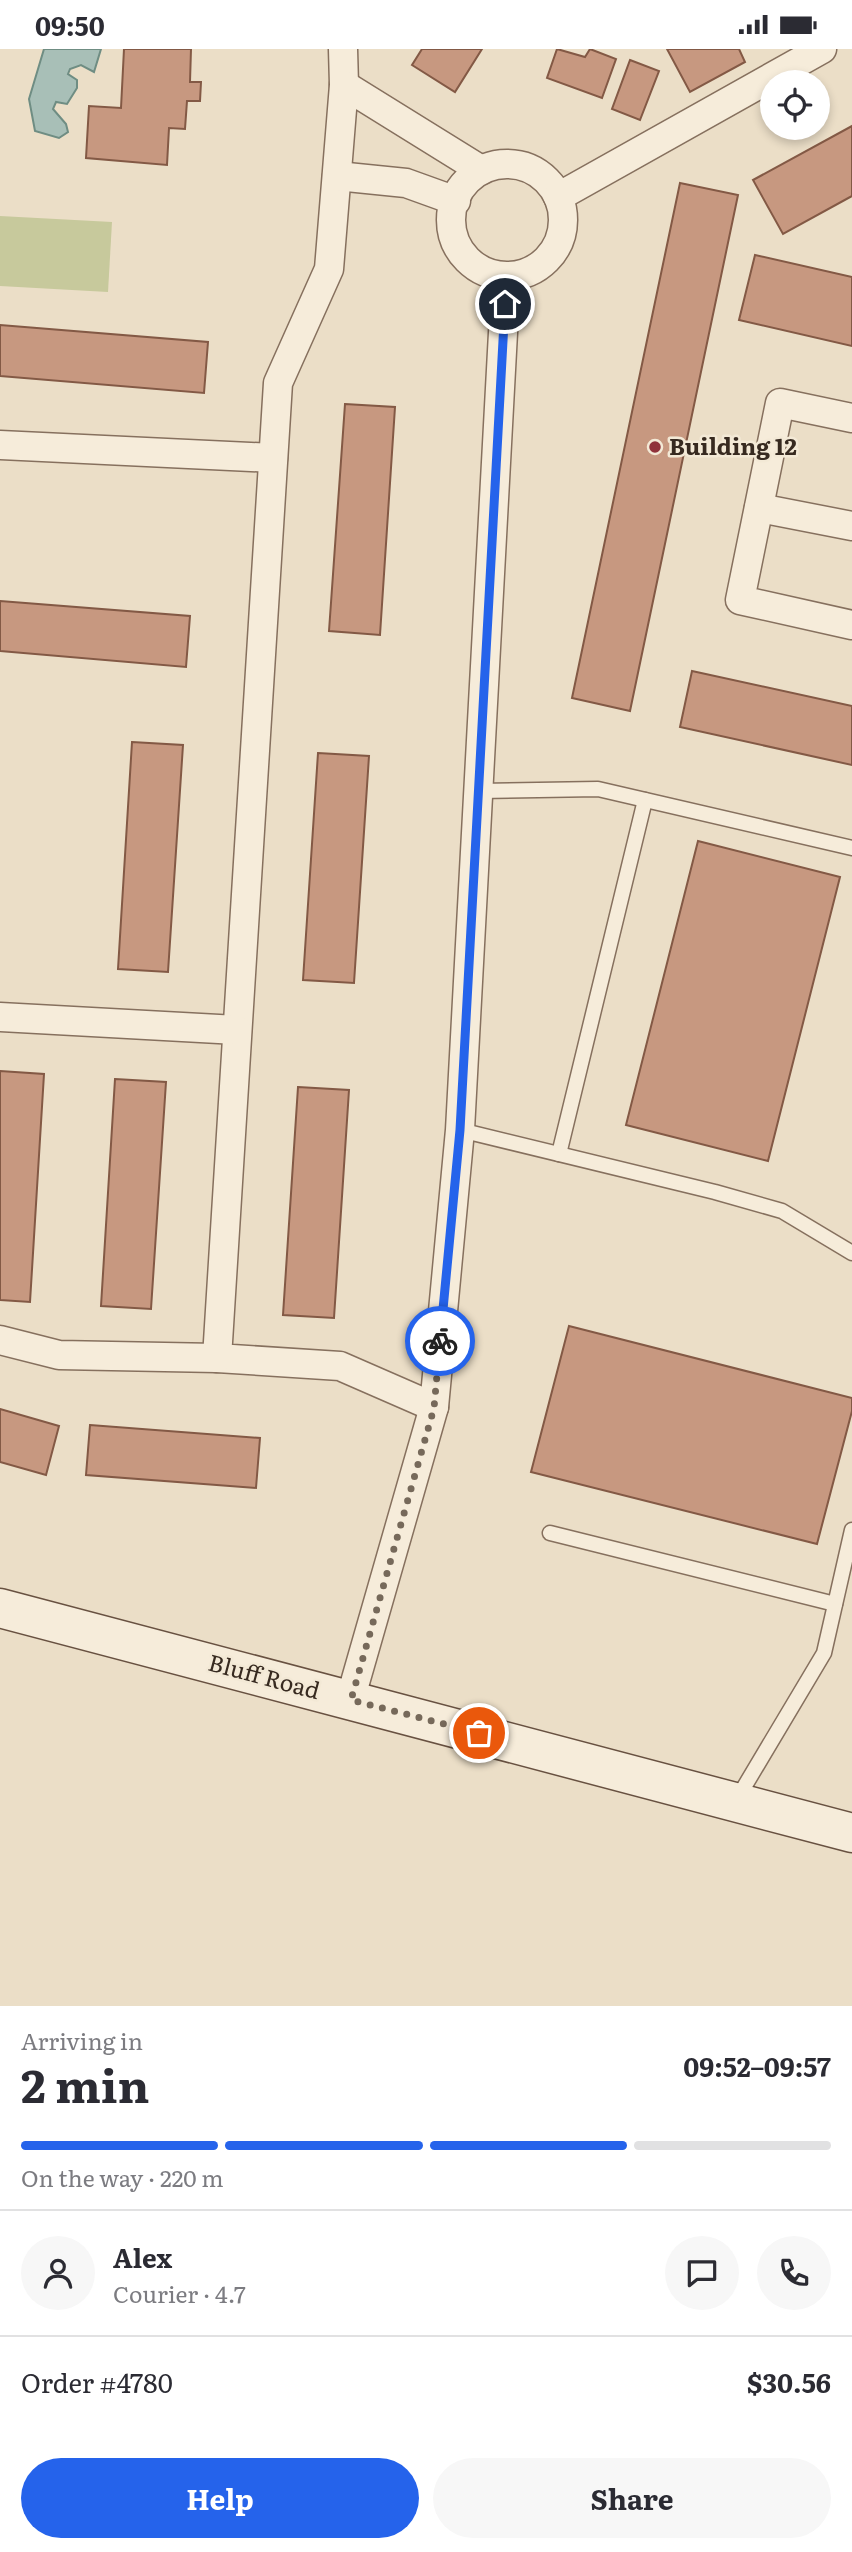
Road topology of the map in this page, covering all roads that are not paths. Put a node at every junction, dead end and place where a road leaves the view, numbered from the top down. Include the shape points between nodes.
1 (343, 49) edge
2 (822, 49) edge
3 (344, 85) junction
4 (481, 170) junction
5 (337, 176) junction
6 (558, 197) junction
7 (456, 201) junction
8 (506, 277) junction
9 (852, 418) edge
10 (0, 445) edge
11 (273, 458) junction
12 (758, 508) junction
13 (852, 526) edge
14 (852, 625) edge
15 (480, 791) junction
16 (645, 800) junction
17 (852, 848) edge
18 (0, 1017) edge
19 (237, 1030) junction
20 (460, 1130) junction
21 (559, 1154) junction
22 (852, 1253) edge
23 (0, 1340) edge
24 (217, 1358) junction
25 (434, 1408) junction
26 (852, 1531) edge
27 (550, 1533) dead end
28 (835, 1604) junction
29 (0, 1608) edge
30 (351, 1700) junction
31 (736, 1801) junction
32 (852, 1833) edge

1 - 3 street
2 - 6 street
3 - 4 street
3 - 5 street
4 - 6 street via 517,165 541,176
4 - 7 street via 466,181
5 - 7 street via 406,183
5 - 11 street via 329,269 278,383
6 - 8 street via 562,234 554,251 525,274
7 - 8 street via 451,223 458,250 487,274
8 - 15 street
9 - 12 street via 780,403
10 - 11 street
11 - 19 street
12 - 13 street
12 - 14 street via 740,600
15 - 16 lane via 598,789
15 - 20 street
16 - 17 lane
16 - 21 lane
18 - 19 street
19 - 24 street
20 - 21 lane
20 - 25 street
21 - 22 lane via 782,1211
23 - 24 street via 59,1356
24 - 25 street via 340,1366
25 - 30 street
26 - 28 lane
27 - 28 lane
28 - 31 lane via 824,1653
29 - 30 main road, Bluff Road
30 - 31 main road, Bluff Road
31 - 32 main road, Bluff Road

